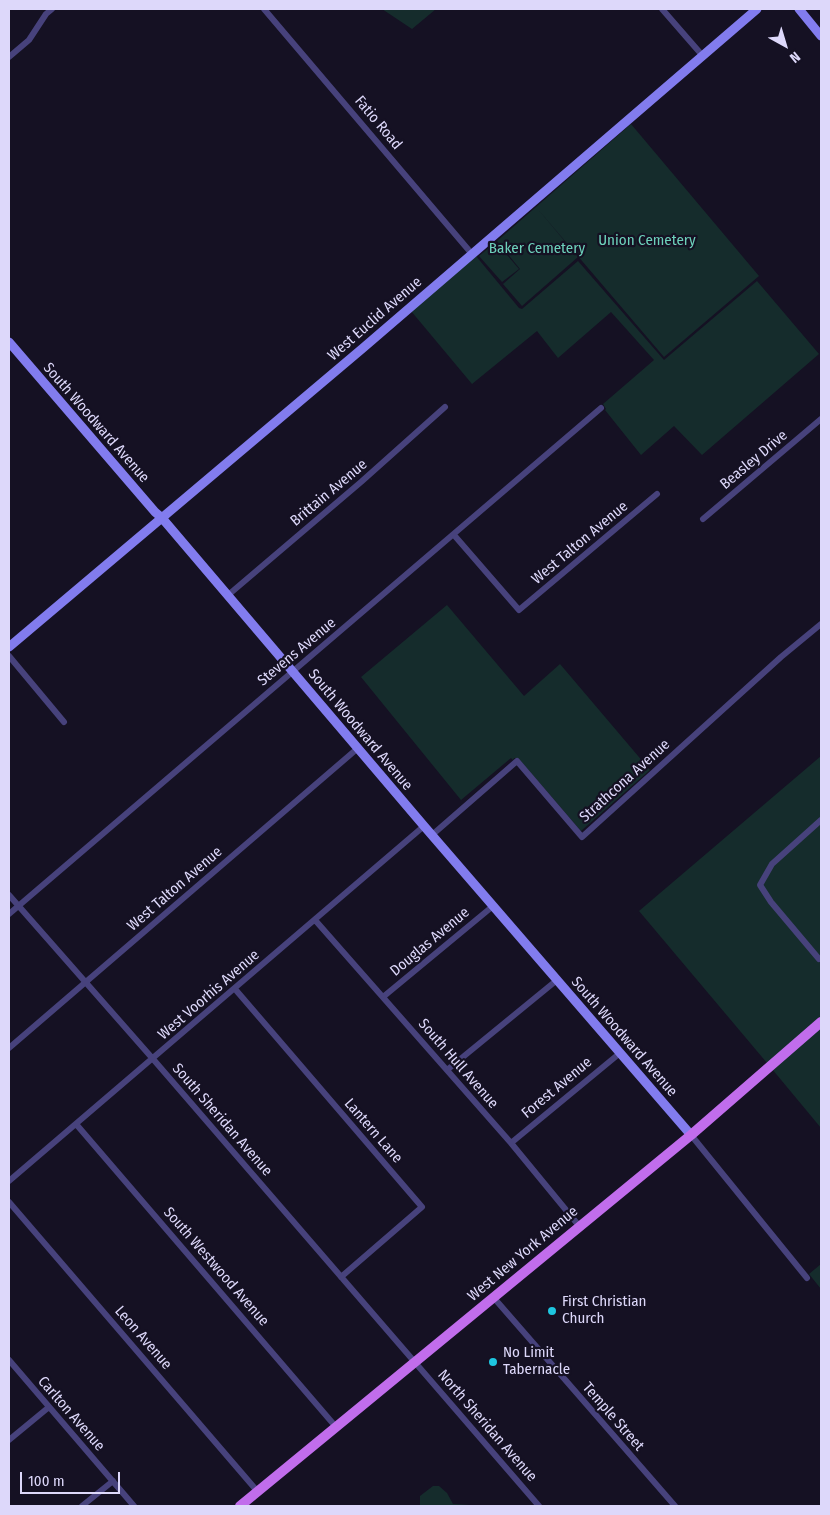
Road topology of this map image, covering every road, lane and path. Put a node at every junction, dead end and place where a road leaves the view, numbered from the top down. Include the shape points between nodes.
1 (52, 9) edge
2 (264, 9) edge
3 (662, 9) edge
4 (757, 9) edge
5 (799, 9) edge
6 (821, 36) edge
7 (702, 55) junction
8 (9, 57) edge
9 (472, 254) junction
10 (9, 342) edge
11 (445, 407) dead end
12 (601, 408) dead end
13 (821, 419) edge
14 (657, 494) dead end
15 (162, 518) junction
16 (703, 520) dead end
17 (454, 535) junction
18 (227, 596) junction
19 (821, 624) edge
20 (9, 647) edge
21 (9, 656) edge
22 (293, 672) junction
23 (64, 722) dead end
24 (358, 748) junction
25 (821, 820) edge
26 (424, 826) junction
27 (432, 835) junction
28 (9, 895) edge
29 (18, 906) junction
30 (493, 906) junction
31 (9, 914) edge
32 (315, 920) junction
33 (819, 959) dead end
34 (557, 980) junction
35 (86, 983) junction
36 (235, 989) junction
37 (383, 997) junction
38 (821, 1022) edge
39 (9, 1048) edge
40 (620, 1053) junction
41 (153, 1058) junction
42 (447, 1070) junction
43 (76, 1124) junction
44 (691, 1135) junction
45 (511, 1143) junction
46 (9, 1181) edge
47 (9, 1202) edge
48 (580, 1227) junction
49 (341, 1277) junction
50 (807, 1278) dead end
51 (494, 1298) junction
52 (9, 1360) edge
53 (416, 1362) junction
54 (49, 1407) junction
55 (336, 1427) junction
56 (9, 1440) edge
57 (113, 1481) junction
58 (258, 1492) junction
59 (82, 1506) edge
60 (134, 1506) edge
61 (241, 1506) edge
62 (539, 1506) edge
63 (675, 1506) edge

1 - 8 street via 29,40
2 - 9 street, Fatio Road
3 - 7 street
4 - 7 street, West Euclid Avenue
5 - 6 street
7 - 9 street, West Euclid Avenue
9 - 15 street, West Euclid Avenue
10 - 15 street, South Woodward Avenue
11 - 18 street, Brittain Avenue
12 - 17 street, Stevens Avenue
13 - 16 street, Beasley Drive
14 - 17 street, West Talton Avenue via 519,610
15 - 18 street, South Woodward Avenue
15 - 20 street, West Euclid Avenue
17 - 22 street, Stevens Avenue
18 - 22 street, South Woodward Avenue
19 - 27 street, Strathcona Avenue via 582,837 517,761
21 - 23 street
22 - 24 street, South Woodward Avenue
22 - 29 street, Stevens Avenue
24 - 26 street, South Woodward Avenue
24 - 35 street, West Talton Avenue
25 - 33 street via 772,864 760,885
26 - 27 street, South Woodward Avenue
26 - 32 street, West Voorhis Avenue
27 - 30 street, South Woodward Avenue
28 - 29 street, South Sheridan Avenue
29 - 31 street, Stevens Avenue
29 - 35 street, South Sheridan Avenue
30 - 34 street, South Woodward Avenue
30 - 37 street, Douglas Avenue
32 - 36 street, West Voorhis Avenue
32 - 37 street, South Hull Avenue
34 - 40 street, South Woodward Avenue
34 - 42 street
35 - 39 street, West Talton Avenue
35 - 41 street, South Sheridan Avenue
36 - 41 street, West Voorhis Avenue
36 - 49 street, Lantern Lane via 422,1207
37 - 42 street, South Hull Avenue
38 - 44 main road, West New York Avenue
40 - 44 street, South Woodward Avenue
40 - 45 street, Forest Avenue
41 - 43 street, West Voorhis Avenue
41 - 49 street, South Sheridan Avenue
42 - 45 street, South Hull Avenue
43 - 46 street, West Voorhis Avenue
43 - 55 street, South Westwood Avenue
44 - 48 main road, West New York Avenue
44 - 50 street
45 - 48 street, South Hull Avenue
47 - 58 street, Leon Avenue
48 - 51 main road, West New York Avenue
49 - 53 street, South Sheridan Avenue
51 - 53 main road, West New York Avenue
51 - 63 street, Temple Street
52 - 54 street, Carlton Avenue
53 - 55 main road, West New York Avenue
53 - 62 street, North Sheridan Avenue
54 - 56 street
54 - 57 street, Carlton Avenue
55 - 58 main road, West New York Avenue
57 - 59 street
57 - 60 street, Carlton Avenue
58 - 61 main road, West New York Avenue

